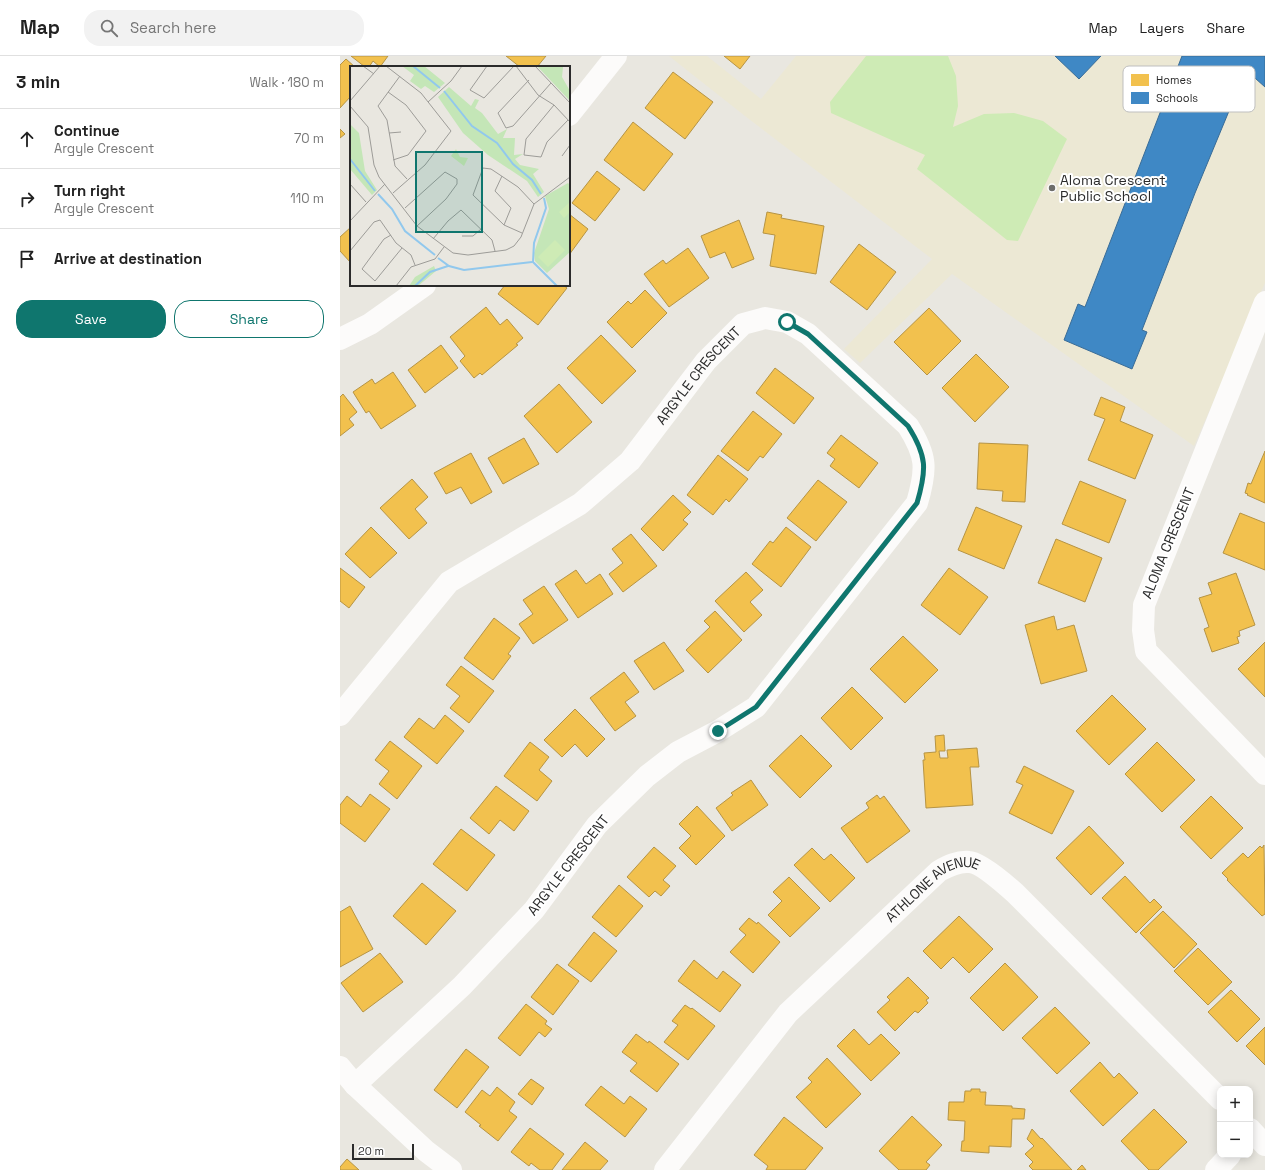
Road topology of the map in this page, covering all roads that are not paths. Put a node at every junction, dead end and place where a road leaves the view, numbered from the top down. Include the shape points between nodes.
1 (616, 56) edge
2 (570, 114) edge
3 (424, 286) edge
4 (1265, 302) edge
5 (340, 339) edge
6 (340, 715) edge
7 (1265, 774) edge
8 (340, 1067) edge
9 (355, 1085) junction
10 (1217, 1096) edge
11 (1227, 1158) edge
12 (451, 1170) edge
13 (665, 1170) edge
14 (1216, 1170) edge

1 - 2 street
3 - 5 street via 370,324
4 - 7 street, ALOMA CRESCENT via 1144,605 1143,630 1146,651
6 - 9 street, ARGYLE CRESCENT via 449,582 580,504 630,461 706,361 743,324 765,318 772,319 787,322 808,334 908,426 918,441 923,457 923,481 917,503 756,707 678,752 647,776 597,825 534,910 462,986
8 - 9 street
9 - 12 street via 426,1151
10 - 13 street, ATHLONE AVENUE via 1015,893 989,872 970,862 951,864 939,870 788,1013
11 - 14 street

